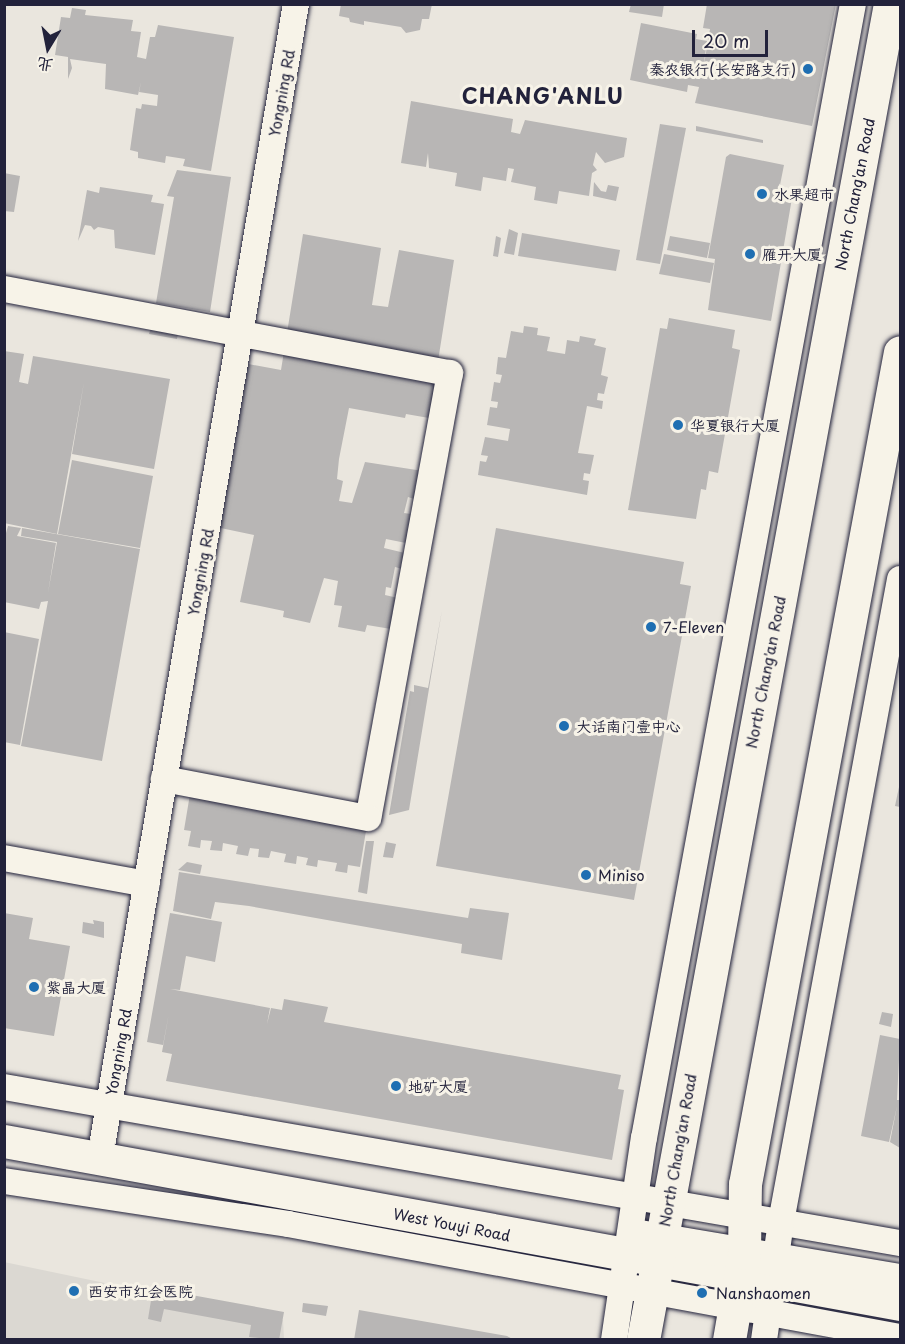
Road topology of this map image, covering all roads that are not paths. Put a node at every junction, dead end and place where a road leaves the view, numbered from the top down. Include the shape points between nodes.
1 (296, 4) edge
2 (853, 4) edge
3 (890, 4) edge
4 (4, 288) edge
5 (241, 331) junction
6 (900, 352) edge
7 (900, 579) edge
8 (164, 779) junction
9 (4, 858) edge
10 (147, 884) junction
11 (4, 1087) edge
12 (108, 1105) junction
13 (4, 1122) edge
14 (103, 1140) junction
15 (4, 1141) edge
16 (4, 1181) edge
17 (652, 1199) junction
18 (745, 1215) junction
19 (781, 1222) junction
20 (900, 1242) edge
21 (643, 1262) junction
22 (776, 1271) junction
23 (740, 1279) junction
24 (900, 1280) edge
25 (900, 1304) edge
26 (769, 1314) junction
27 (900, 1337) edge
28 (614, 1340) edge
29 (643, 1340) edge
30 (729, 1340) edge
31 (764, 1340) edge

1 - 5 street, Yongning Rd
2 - 17 street via 644,1138
3 - 17 main road, North Chang'an Road
4 - 5 street
5 - 8 street, Yongning Rd
5 - 8 street via 450,373 368,818
6 - 18 main road via 747,1172
7 - 19 street
8 - 10 street, Yongning Rd
9 - 10 street
10 - 12 street, Yongning Rd
11 - 12 street
12 - 14 street, Yongning Rd
12 - 17 street
13 - 14 main road, West Youyi Road
14 - 21 main road, West Youyi Road
15 - 21 main road, West Youyi Road
16 - 21 street via 288,1224
17 - 18 street
17 - 21 main road, North Chang'an Road
18 - 19 street
18 - 23 main road
19 - 20 street
19 - 22 street
21 - 23 main road, West Youyi Road
21 - 28 street
21 - 29 main road, North Chang'an Road
22 - 23 main road, West Youyi Road
22 - 24 main road, West Youyi Road
22 - 25 main road, West Youyi Road
22 - 26 street
23 - 26 street
23 - 30 main road
26 - 27 street
26 - 31 street

